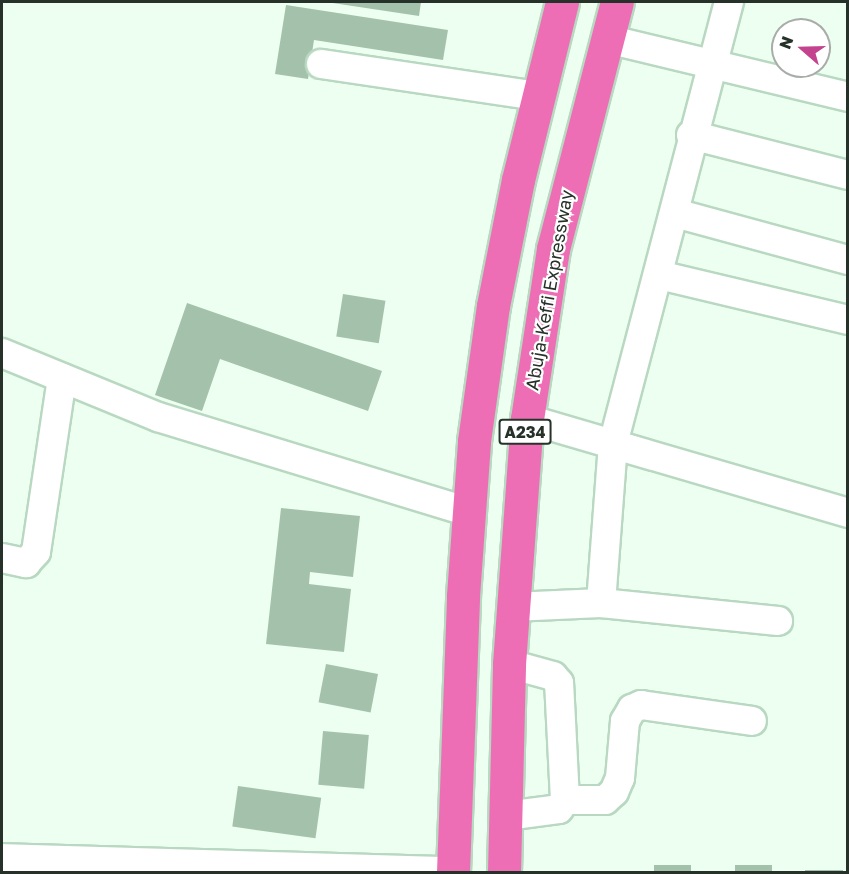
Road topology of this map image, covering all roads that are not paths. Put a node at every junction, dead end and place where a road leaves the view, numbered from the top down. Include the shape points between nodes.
1 (562, 2) edge
2 (618, 2) edge
3 (729, 2) edge
4 (607, 39) junction
5 (321, 64) dead end
6 (711, 64) junction
7 (541, 82) junction
8 (594, 86) junction
9 (848, 97) edge
10 (691, 135) junction
11 (848, 175) edge
12 (675, 213) junction
13 (848, 260) edge
14 (659, 275) junction
15 (848, 320) edge
16 (2, 353) edge
17 (62, 378) junction
18 (527, 419) junction
19 (613, 444) junction
20 (468, 512) junction
21 (848, 513) edge
22 (2, 558) edge
23 (602, 603) junction
24 (512, 607) junction
25 (778, 621) dead end
26 (509, 664) junction
27 (752, 720) dead end
28 (565, 800) junction
29 (506, 816) junction
30 (2, 858) edge
31 (34, 866) edge
32 (453, 872) edge
33 (504, 873) edge

1 - 7 highway, A234
2 - 4 highway, Abuja-Keffi Expressway / A234
3 - 6 street
4 - 6 street
4 - 8 highway, Abuja-Keffi Expressway / A234
5 - 7 street
6 - 9 street
6 - 10 street
7 - 8 highway via 573,71
7 - 20 highway, A234 via 493,306
8 - 18 highway, Abuja-Keffi Expressway / A234 via 553,249
10 - 11 street
10 - 12 street
12 - 13 street
12 - 14 street
14 - 15 street
14 - 19 street
16 - 17 street
17 - 20 street via 158,417
17 - 22 street via 36,552 26,563
18 - 19 street
18 - 24 highway, Abuja-Keffi Expressway / A234
19 - 21 street
19 - 23 street
20 - 32 highway, A234
23 - 24 street
23 - 25 street
24 - 26 highway, Abuja-Keffi Expressway / A234
26 - 28 street via 553,676 560,683
26 - 29 highway, Abuja-Keffi Expressway / A234
27 - 28 street via 641,705 632,709 625,721 620,778 614,792 605,800
28 - 29 street via 559,809
29 - 33 highway, Abuja-Keffi Expressway / A234
30 - 31 street
31 - 32 street

